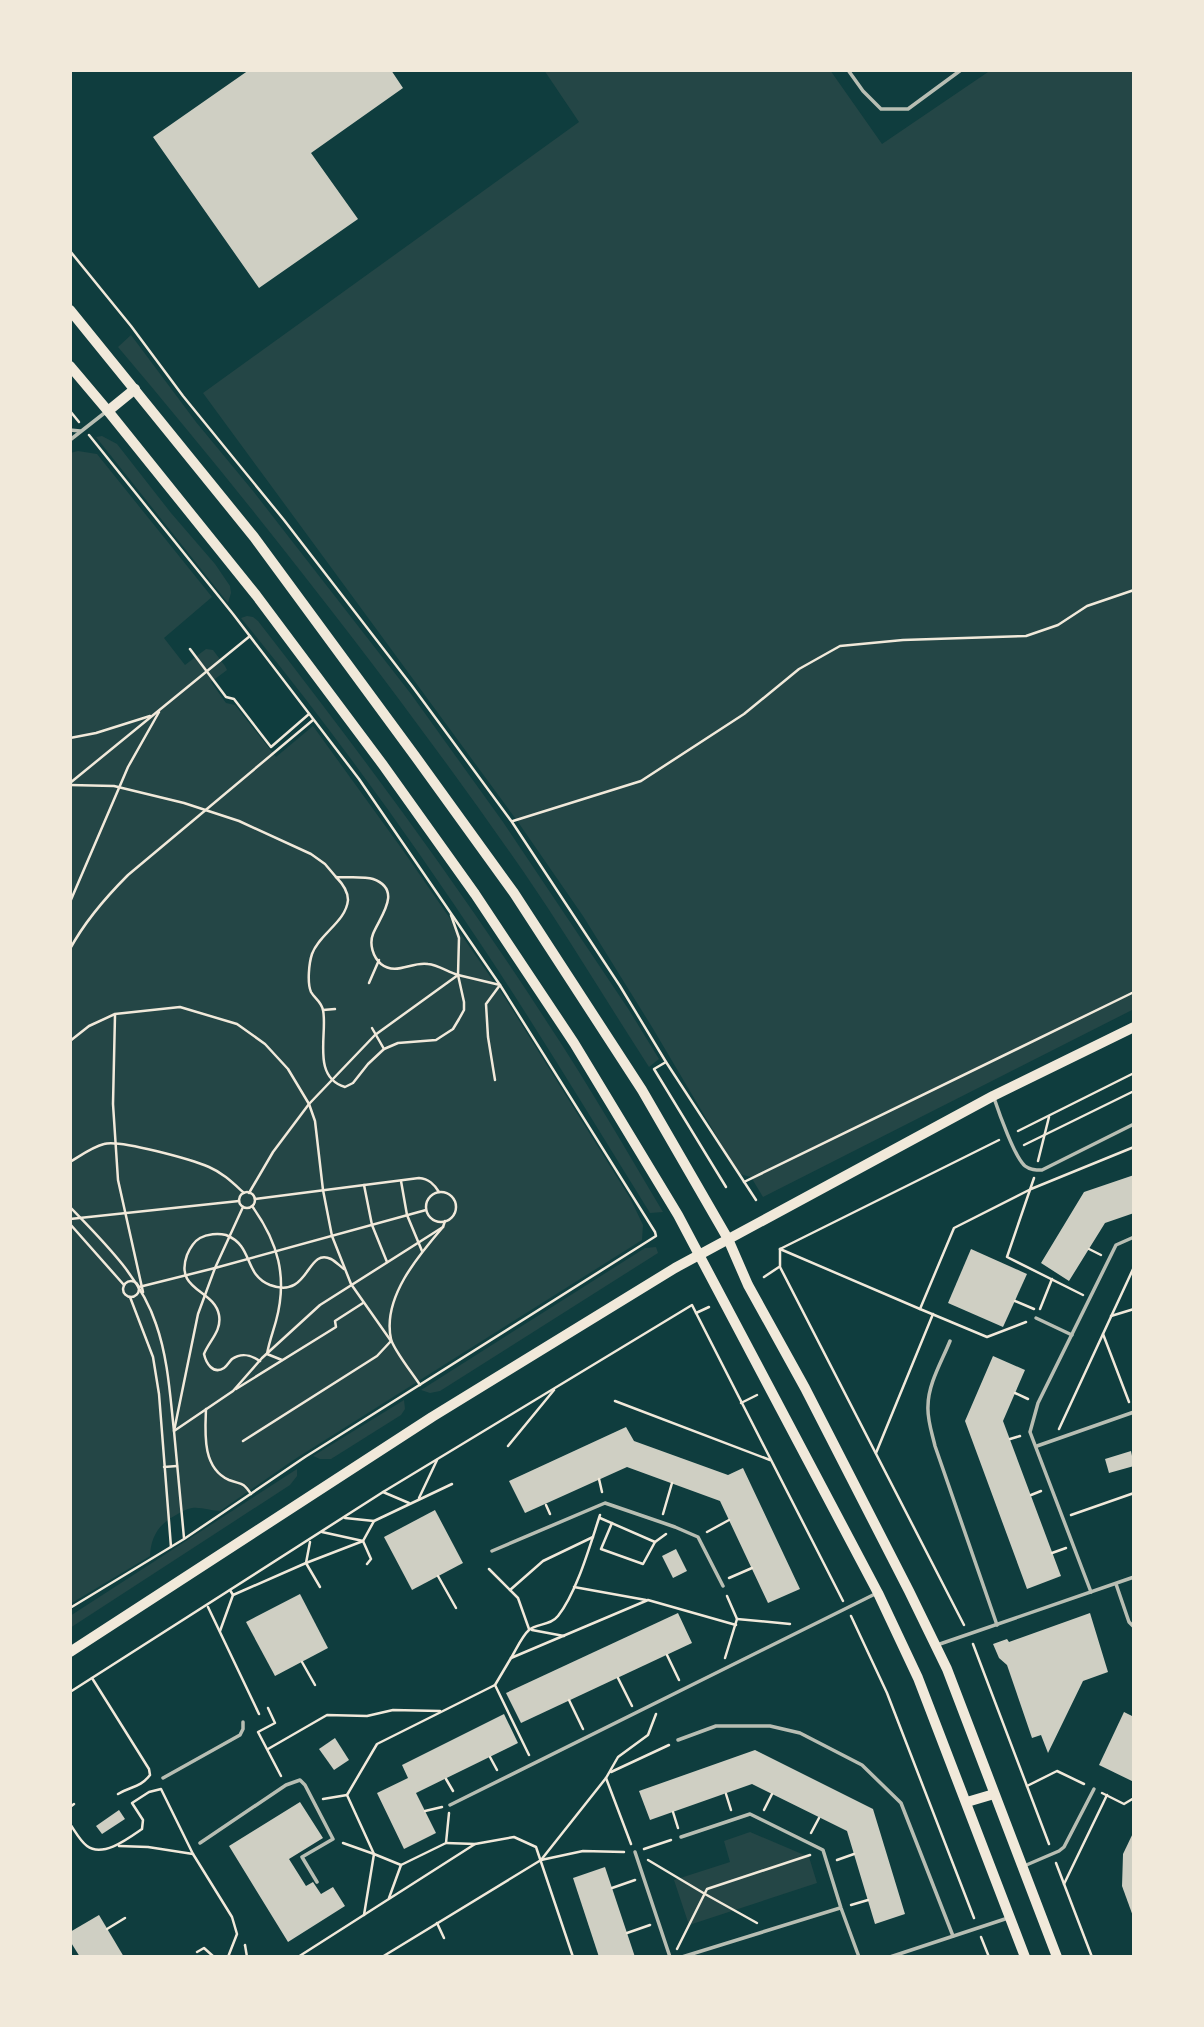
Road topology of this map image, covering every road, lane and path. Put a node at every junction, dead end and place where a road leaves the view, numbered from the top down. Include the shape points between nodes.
1 (848, 70) edge
2 (961, 70) edge
3 (70, 251) edge
4 (70, 310) edge
5 (70, 366) edge
6 (135, 389) junction
7 (108, 411) junction
8 (70, 430) edge
9 (82, 431) junction
10 (70, 440) edge
11 (102, 450) dead end
12 (1134, 590) edge
13 (250, 636) junction
14 (190, 649) dead end
15 (206, 671) junction
16 (162, 708) junction
17 (310, 714) junction
18 (154, 715) junction
19 (314, 719) junction
20 (70, 738) edge
21 (70, 784) edge
22 (119, 787) junction
23 (206, 810) junction
24 (512, 822) junction
25 (336, 877) junction
26 (70, 902) edge
27 (450, 912) junction
28 (70, 949) edge
29 (379, 960) junction
30 (458, 975) junction
31 (369, 983) dead end
32 (500, 985) junction
33 (1134, 992) edge
34 (335, 1009) dead end
35 (323, 1010) junction
36 (115, 1014) junction
37 (1134, 1027) edge
38 (372, 1028) dead end
39 (375, 1035) junction
40 (70, 1041) edge
41 (384, 1049) junction
42 (666, 1062) junction
43 (1134, 1073) edge
44 (332, 1080) junction
45 (495, 1080) dead end
46 (1134, 1091) edge
47 (993, 1096) junction
48 (309, 1104) junction
49 (1049, 1115) junction
50 (1134, 1124) edge
51 (1044, 1135) junction
52 (1008, 1136) junction
53 (116, 1143) junction
54 (1134, 1147) edge
55 (1015, 1149) junction
56 (70, 1162) edge
57 (1036, 1170) junction
58 (401, 1181) junction
59 (744, 1182) junction
60 (364, 1185) junction
61 (726, 1187) dead end
62 (1031, 1189) junction
63 (323, 1190) junction
64 (439, 1192) junction
65 (244, 1193) junction
66 (249, 1193) junction
67 (254, 1199) junction
68 (756, 1200) dead end
69 (239, 1201) junction
70 (252, 1206) junction
71 (70, 1207) edge
72 (243, 1207) junction
73 (426, 1210) junction
74 (125, 1213) junction
75 (407, 1215) junction
76 (81, 1218) junction
77 (70, 1222) edge
78 (445, 1222) junction
79 (373, 1225) junction
80 (443, 1227) junction
81 (332, 1236) junction
82 (229, 1237) junction
83 (1134, 1237) edge
84 (728, 1239) junction
85 (419, 1244) junction
86 (1089, 1249) dead end
87 (277, 1250) junction
88 (780, 1250) junction
89 (422, 1251) junction
90 (699, 1256) junction
91 (248, 1259) junction
92 (1108, 1259) junction
93 (387, 1262) junction
94 (780, 1267) junction
95 (1134, 1267) edge
96 (215, 1268) junction
97 (344, 1269) junction
98 (186, 1275) junction
99 (139, 1276) junction
100 (764, 1277) dead end
101 (1052, 1279) junction
102 (135, 1282) junction
103 (351, 1284) junction
104 (124, 1285) junction
105 (281, 1286) junction
106 (140, 1287) junction
107 (205, 1296) junction
108 (130, 1297) junction
109 (1089, 1297) junction
110 (1015, 1301) dead end
111 (363, 1303) junction
112 (709, 1307) dead end
113 (1134, 1308) edge
114 (920, 1309) junction
115 (696, 1313) junction
116 (933, 1314) junction
117 (1111, 1316) junction
118 (1036, 1318) joint
119 (1103, 1334) junction
120 (1072, 1335) junction
121 (391, 1341) junction
122 (950, 1341) dead end
123 (267, 1353) junction
124 (282, 1360) junction
125 (260, 1361) junction
126 (420, 1385) junction
127 (556, 1387) junction
128 (771, 1388) junction
129 (233, 1391) junction
130 (1015, 1393) dead end
131 (615, 1401) dead end
132 (1038, 1403) junction
133 (741, 1404) junction
134 (206, 1409) junction
135 (1133, 1412) edge
136 (174, 1431) junction
137 (1054, 1439) junction
138 (243, 1441) dead end
139 (508, 1446) dead end
140 (1036, 1446) junction
141 (876, 1453) junction
142 (437, 1460) junction
143 (770, 1460) junction
144 (177, 1466) junction
145 (164, 1467) junction
146 (600, 1479) dead end
147 (672, 1483) dead end
148 (453, 1484) dead end
149 (383, 1492) junction
150 (1134, 1493) edge
151 (251, 1494) junction
152 (419, 1500) junction
153 (605, 1503) junction
154 (410, 1504) junction
155 (344, 1518) junction
156 (600, 1518) junction
157 (1063, 1518) junction
158 (729, 1520) dead end
159 (374, 1521) junction
160 (660, 1522) junction
161 (612, 1523) junction
162 (676, 1527) junction
163 (322, 1532) junction
164 (593, 1537) junction
165 (698, 1537) junction
166 (184, 1539) junction
167 (310, 1540) junction
168 (363, 1541) junction
169 (655, 1542) junction
170 (171, 1547) junction
171 (492, 1551) dead end
172 (306, 1563) junction
173 (367, 1564) dead end
174 (751, 1568) dead end
175 (489, 1569) dead end
176 (438, 1576) dead end
177 (1134, 1577) edge
178 (722, 1584) joint
179 (1116, 1584) junction
180 (320, 1587) dead end
181 (574, 1587) junction
182 (230, 1590) junction
183 (510, 1590) junction
184 (878, 1592) junction
185 (1091, 1592) junction
186 (233, 1595) junction
187 (648, 1600) junction
188 (730, 1603) dead end
189 (207, 1605) junction
190 (70, 1608) edge
191 (456, 1608) dead end
192 (847, 1608) junction
193 (737, 1619) junction
194 (736, 1625) junction
195 (812, 1625) junction
196 (997, 1625) junction
197 (1134, 1627) edge
198 (529, 1630) junction
199 (220, 1632) junction
200 (969, 1634) junction
201 (565, 1636) junction
202 (935, 1646) junction
203 (70, 1652) edge
204 (667, 1655) dead end
205 (511, 1658) junction
206 (302, 1662) dead end
207 (721, 1670) junction
208 (92, 1678) junction
209 (618, 1678) dead end
210 (315, 1685) dead end
211 (495, 1685) junction
212 (683, 1689) junction
213 (70, 1692) edge
214 (569, 1700) dead end
215 (268, 1708) dead end
216 (443, 1711) junction
217 (635, 1713) junction
218 (259, 1714) dead end
219 (656, 1716) dead end
220 (243, 1722) dead end
221 (587, 1737) junction
222 (678, 1740) joint
223 (268, 1749) junction
224 (490, 1757) dead end
225 (533, 1764) junction
226 (609, 1773) junction
227 (163, 1778) dead end
228 (606, 1778) junction
229 (446, 1779) dead end
230 (502, 1779) junction
231 (286, 1785) junction
232 (1027, 1786) junction
233 (1094, 1789) junction
234 (118, 1794) dead end
235 (726, 1794) dead end
236 (772, 1794) dead end
237 (994, 1794) junction
238 (347, 1795) junction
239 (1107, 1796) junction
240 (1134, 1798) edge
241 (312, 1800) junction
242 (458, 1801) junction
243 (967, 1802) junction
244 (74, 1804) dead end
245 (450, 1805) junction
246 (70, 1807) edge
247 (425, 1811) dead end
248 (673, 1812) dead end
249 (819, 1818) dead end
250 (734, 1819) junction
251 (759, 1819) junction
252 (70, 1824) edge
253 (681, 1837) junction
254 (333, 1839) junction
255 (806, 1841) junction
256 (200, 1843) dead end
257 (446, 1843) junction
258 (475, 1844) junction
259 (118, 1846) junction
260 (823, 1850) junction
261 (635, 1852) junction
262 (1053, 1853) junction
263 (192, 1854) junction
264 (374, 1854) junction
265 (854, 1854) dead end
266 (541, 1860) junction
267 (827, 1863) junction
268 (401, 1865) junction
269 (1022, 1867) junction
270 (643, 1877) junction
271 (317, 1882) dead end
272 (1064, 1884) junction
273 (612, 1888) dead end
274 (705, 1894) junction
275 (388, 1900) junction
276 (868, 1900) dead end
277 (841, 1908) junction
278 (363, 1916) junction
279 (1011, 1917) junction
280 (125, 1918) dead end
281 (659, 1922) junction
282 (437, 1923) junction
283 (978, 1927) junction
284 (107, 1928) dead end
285 (770, 1929) junction
286 (627, 1933) dead end
287 (953, 1936) junction
288 (444, 1938) dead end
289 (245, 1945) dead end
290 (197, 1952) dead end
291 (214, 1957) edge
292 (228, 1957) edge
293 (247, 1957) edge
294 (298, 1957) edge
295 (382, 1957) edge
296 (573, 1957) edge
297 (672, 1957) edge
298 (682, 1957) edge
299 (859, 1957) edge
300 (890, 1957) edge
301 (989, 1957) edge
302 (1025, 1957) edge
303 (1057, 1957) edge
304 (1092, 1957) edge

1 - 2 lane via 881,108 894,109 908,109
3 - 24 path via 284,520
4 - 6 main road
5 - 7 main road
6 - 7 main road
6 - 84 main road via 254,537 514,893 642,1090
7 - 9 lane
7 - 90 main road via 256,595 475,894 574,1043
8 - 9 lane
9 - 10 lane
11 - 13 path
12 - 24 path via 1087,606 1058,625 1026,636 840,646 799,669 744,713 641,781
13 - 15 path
13 - 17 path
14 - 15 path
15 - 16 path
15 - 17 path via 271,747
16 - 18 path
16 - 22 path
17 - 19 path
18 - 20 path
18 - 21 path
19 - 23 path
19 - 27 path
21 - 22 path
22 - 23 path
22 - 26 path
23 - 25 path via 311,855
23 - 28 path via 105,898
24 - 42 path
25 - 29 path via 366,878 384,886 388,901 372,936
25 - 35 path via 347,891 348,902 313,952 310,964 311,991
27 - 30 path via 458,938
27 - 32 path
29 - 30 path via 392,969 426,963
29 - 31 path
30 - 32 path
30 - 39 path
30 - 41 path via 464,1010 453,1029 436,1040 398,1043
32 - 45 path via 486,1004
32 - 126 path via 656,1236
33 - 59 path
34 - 35 path
35 - 44 path via 323,1054
36 - 40 path
36 - 48 path via 180,1007 237,1024 265,1044 288,1069
36 - 53 path
37 - 47 main road
38 - 39 path
39 - 41 path
39 - 44 path
41 - 44 path via 353,1083 345,1087
42 - 59 path
42 - 61 path via 654,1069
43 - 49 path
44 - 48 path
46 - 51 path
47 - 52 lane
47 - 84 main road
48 - 63 path
48 - 66 path
49 - 51 path
49 - 52 path
50 - 57 lane
51 - 55 path
51 - 57 path
52 - 55 lane
52 - 88 path
53 - 56 path via 104,1143
53 - 65 path via 208,1167
53 - 74 path
54 - 62 path
55 - 57 lane via 1024,1166
57 - 62 path
58 - 60 path
58 - 64 path via 425,1179
58 - 75 path
59 - 68 path
60 - 63 path
60 - 79 path
62 - 101 path via 1007,1257
62 - 114 path via 954,1228
63 - 67 path
63 - 81 path
64 - 73 path via 430,1196
64 - 78 path via 456,1201 456,1211
65 - 66 path
65 - 69 path
66 - 67 path
67 - 70 path
69 - 72 path
69 - 74 path
70 - 72 path
70 - 87 path
71 - 76 path
72 - 82 path
73 - 75 path
73 - 78 path via 436,1221
74 - 76 path
74 - 99 path
75 - 79 path
75 - 85 path
76 - 77 path
76 - 102 path
77 - 104 path
78 - 80 path
79 - 81 path
79 - 93 path
80 - 85 path
80 - 89 path
81 - 87 path
81 - 97 path
82 - 91 path via 242,1246
82 - 96 path
82 - 98 path via 209,1234 199,1238 190,1247
83 - 92 lane via 1116,1245
84 - 90 main road
84 - 202 main road
85 - 89 path
85 - 93 path
86 - 92 path
87 - 91 path
87 - 105 path
88 - 94 path
88 - 114 path
89 - 121 path via 396,1300
90 - 128 main road
90 - 203 main road via 432,1416
91 - 96 path
91 - 105 path via 259,1278
92 - 109 lane
93 - 103 path
94 - 100 path
94 - 141 path
95 - 117 path
96 - 98 path
96 - 107 path
97 - 103 path
97 - 105 path via 332,1259 317,1258 297,1284
98 - 106 path
98 - 107 path
99 - 102 path
99 - 106 path
101 - 109 path
101 - 110 path via 1039,1311
102 - 104 path
102 - 106 path
103 - 111 path
103 - 123 path
104 - 108 path via 124,1293
105 - 123 path
106 - 108 path
106 - 136 path via 167,1363
107 - 125 path via 216,1306 220,1323 204,1354 209,1367 222,1369 243,1355
107 - 136 path
108 - 145 path via 153,1357
109 - 120 lane
111 - 121 path
111 - 124 path via 335,1321 336,1327
112 - 115 path
113 - 117 path
114 - 116 path
115 - 127 path via 692,1305
115 - 133 path
116 - 118 path via 987,1337
116 - 141 path
117 - 119 path
118 - 120 lane
119 - 135 path
119 - 137 path
120 - 132 lane
121 - 126 path
121 - 138 path via 377,1356
122 - 196 lane via 929,1393 929,1420
123 - 124 path
123 - 125 path
124 - 129 path
125 - 129 path
126 - 151 path
127 - 139 path
127 - 142 path
128 - 133 path
128 - 184 main road
129 - 134 path
130 - 132 path
131 - 143 path
132 - 140 lane via 1030,1432
133 - 143 path
134 - 136 path
134 - 151 path via 210,1460 225,1478 243,1482
135 - 137 lane
136 - 144 path
137 - 140 lane
140 - 157 lane
141 - 200 path
142 - 149 path
142 - 152 path
143 - 192 path
144 - 145 path
144 - 166 path
145 - 170 path
146 - 153 path
147 - 160 path
148 - 152 path
149 - 154 path
149 - 155 path
150 - 157 path
151 - 166 path
152 - 154 path
153 - 156 path
153 - 160 lane
153 - 171 lane
154 - 159 path
155 - 159 path
155 - 163 path
156 - 161 path
156 - 164 path
157 - 185 lane
158 - 165 path
159 - 168 path
160 - 162 lane
161 - 169 path
161 - 169 path via 601,1549 643,1564
162 - 165 lane
162 - 169 path
163 - 167 path
163 - 168 path
164 - 181 path
164 - 183 path via 543,1561
165 - 178 lane
166 - 170 path
167 - 172 path
167 - 182 path
168 - 172 path
168 - 173 path via 371,1559
170 - 190 path
172 - 180 path
172 - 186 path
174 - 178 path
175 - 183 path
176 - 191 path
177 - 179 lane
179 - 185 lane
179 - 197 lane
181 - 187 path
181 - 198 path via 557,1617
182 - 186 path
182 - 189 path
183 - 198 path via 518,1598
184 - 192 lane
184 - 243 main road via 919,1678
185 - 196 lane
186 - 199 path
187 - 194 path
187 - 201 path
188 - 193 path
189 - 199 path
189 - 208 path
192 - 195 lane
192 - 283 path via 887,1693
193 - 194 path
193 - 195 path
194 - 207 path
195 - 207 lane
196 - 200 lane
198 - 201 path
198 - 205 path
199 - 218 path
200 - 202 lane
200 - 232 path
201 - 205 path
202 - 237 main road
204 - 212 path
205 - 211 path
206 - 210 path
207 - 212 lane
208 - 213 path
208 - 234 path via 149,1769 150,1775 140,1786
209 - 217 path
211 - 216 path
211 - 225 path
212 - 217 lane
214 - 221 path
215 - 223 path via 275,1723 258,1731
216 - 223 path via 327,1715
216 - 238 path via 377,1744
217 - 221 lane
219 - 226 path via 648,1735 618,1756
220 - 227 lane via 240,1735
221 - 225 lane
222 - 226 path
222 - 287 lane via 716,1726 770,1726 800,1733 862,1765 901,1803
223 - 231 path
224 - 230 path
225 - 230 lane
226 - 228 path
228 - 261 path
228 - 266 path
229 - 242 path
230 - 242 lane
231 - 241 lane via 300,1780
231 - 256 lane
232 - 233 path via 1057,1771
232 - 262 path
233 - 239 path
233 - 262 lane via 1064,1847
235 - 250 path
236 - 251 path
237 - 243 main road
237 - 269 main road
238 - 241 path
238 - 264 path
239 - 240 path via 1124,1804
239 - 272 path
241 - 254 lane
242 - 245 lane
243 - 279 main road
244 - 246 path
245 - 247 path
245 - 257 path
248 - 253 path
249 - 255 path
250 - 251 lane via 750,1814
250 - 253 lane
251 - 255 lane
252 - 259 path via 88,1847
253 - 261 path
254 - 264 path
254 - 271 lane via 302,1857
255 - 260 lane
257 - 258 path
257 - 268 path
258 - 266 path via 514,1837 536,1847
258 - 275 path
259 - 263 path
259 - 263 path via 142,1829 143,1820 132,1803 161,1789
260 - 267 lane
260 - 274 path via 708,1889
261 - 266 path via 583,1852
261 - 270 lane
261 - 274 path
262 - 269 lane
262 - 272 path
263 - 292 path via 232,1917 237,1934
264 - 268 path
264 - 278 path
265 - 267 path
266 - 282 path
266 - 296 path
267 - 277 lane
268 - 275 path
269 - 303 main road
270 - 273 path
270 - 281 lane
272 - 304 path
274 - 285 path
274 - 297 path
275 - 278 path
276 - 277 path
277 - 285 lane
277 - 299 lane
278 - 294 path
279 - 283 lane
279 - 302 main road
280 - 284 path
281 - 286 path
281 - 297 lane
282 - 288 path
282 - 295 path
283 - 287 lane
283 - 301 path
285 - 298 lane
287 - 300 lane
289 - 293 path
290 - 291 path via 204,1948

